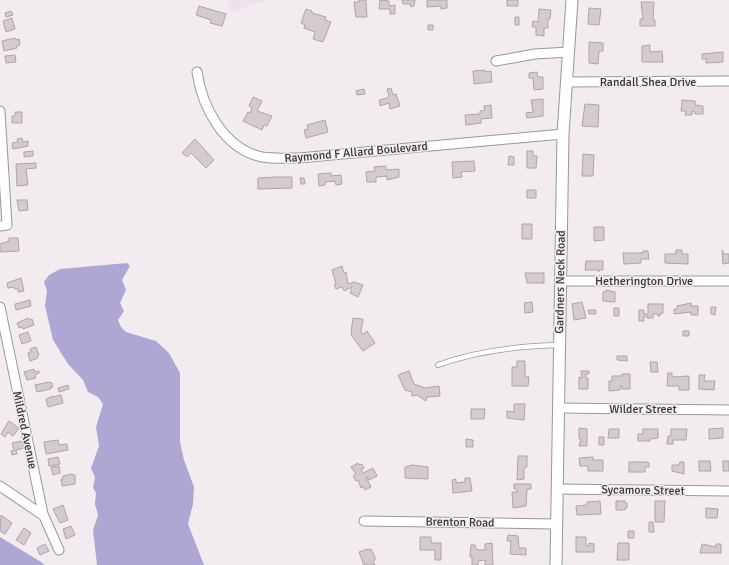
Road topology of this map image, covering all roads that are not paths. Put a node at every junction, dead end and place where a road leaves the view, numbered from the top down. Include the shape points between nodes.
1 (572, 0) edge
2 (569, 52) junction
3 (496, 61) dead end
4 (197, 72) dead end
5 (729, 81) edge
6 (566, 82) junction
7 (0, 111) edge
8 (563, 134) junction
9 (3, 226) edge
10 (560, 281) junction
11 (729, 281) edge
12 (0, 307) edge
13 (559, 345) junction
14 (438, 365) dead end
15 (558, 408) junction
16 (729, 410) edge
17 (0, 486) edge
18 (557, 489) junction
19 (729, 491) edge
20 (44, 516) junction
21 (364, 521) dead end
22 (556, 524) junction
23 (59, 550) dead end
24 (556, 565) edge

1 - 2 street, Gardners Neck Road
2 - 3 street via 535,54
2 - 6 street, Gardners Neck Road
4 - 8 street, Raymond F Allard Boulevard via 202,92 223,134 234,143 260,156 299,158
5 - 6 street, Randall Shea Drive
6 - 8 street, Gardners Neck Road
7 - 9 street
8 - 10 street, Gardners Neck Road
10 - 11 street, Hetherington Drive
10 - 13 street, Gardners Neck Road
12 - 20 street, Mildred Avenue
13 - 14 lane via 464,356
13 - 15 street, Gardners Neck Road
15 - 16 street, Wilder Street
15 - 18 street, Gardners Neck Road
17 - 20 street
18 - 19 street, Sycamore Street
18 - 22 street, Gardners Neck Road
20 - 23 street, Mildred Avenue
21 - 22 street, Brenton Road
22 - 24 street, Gardners Neck Road

